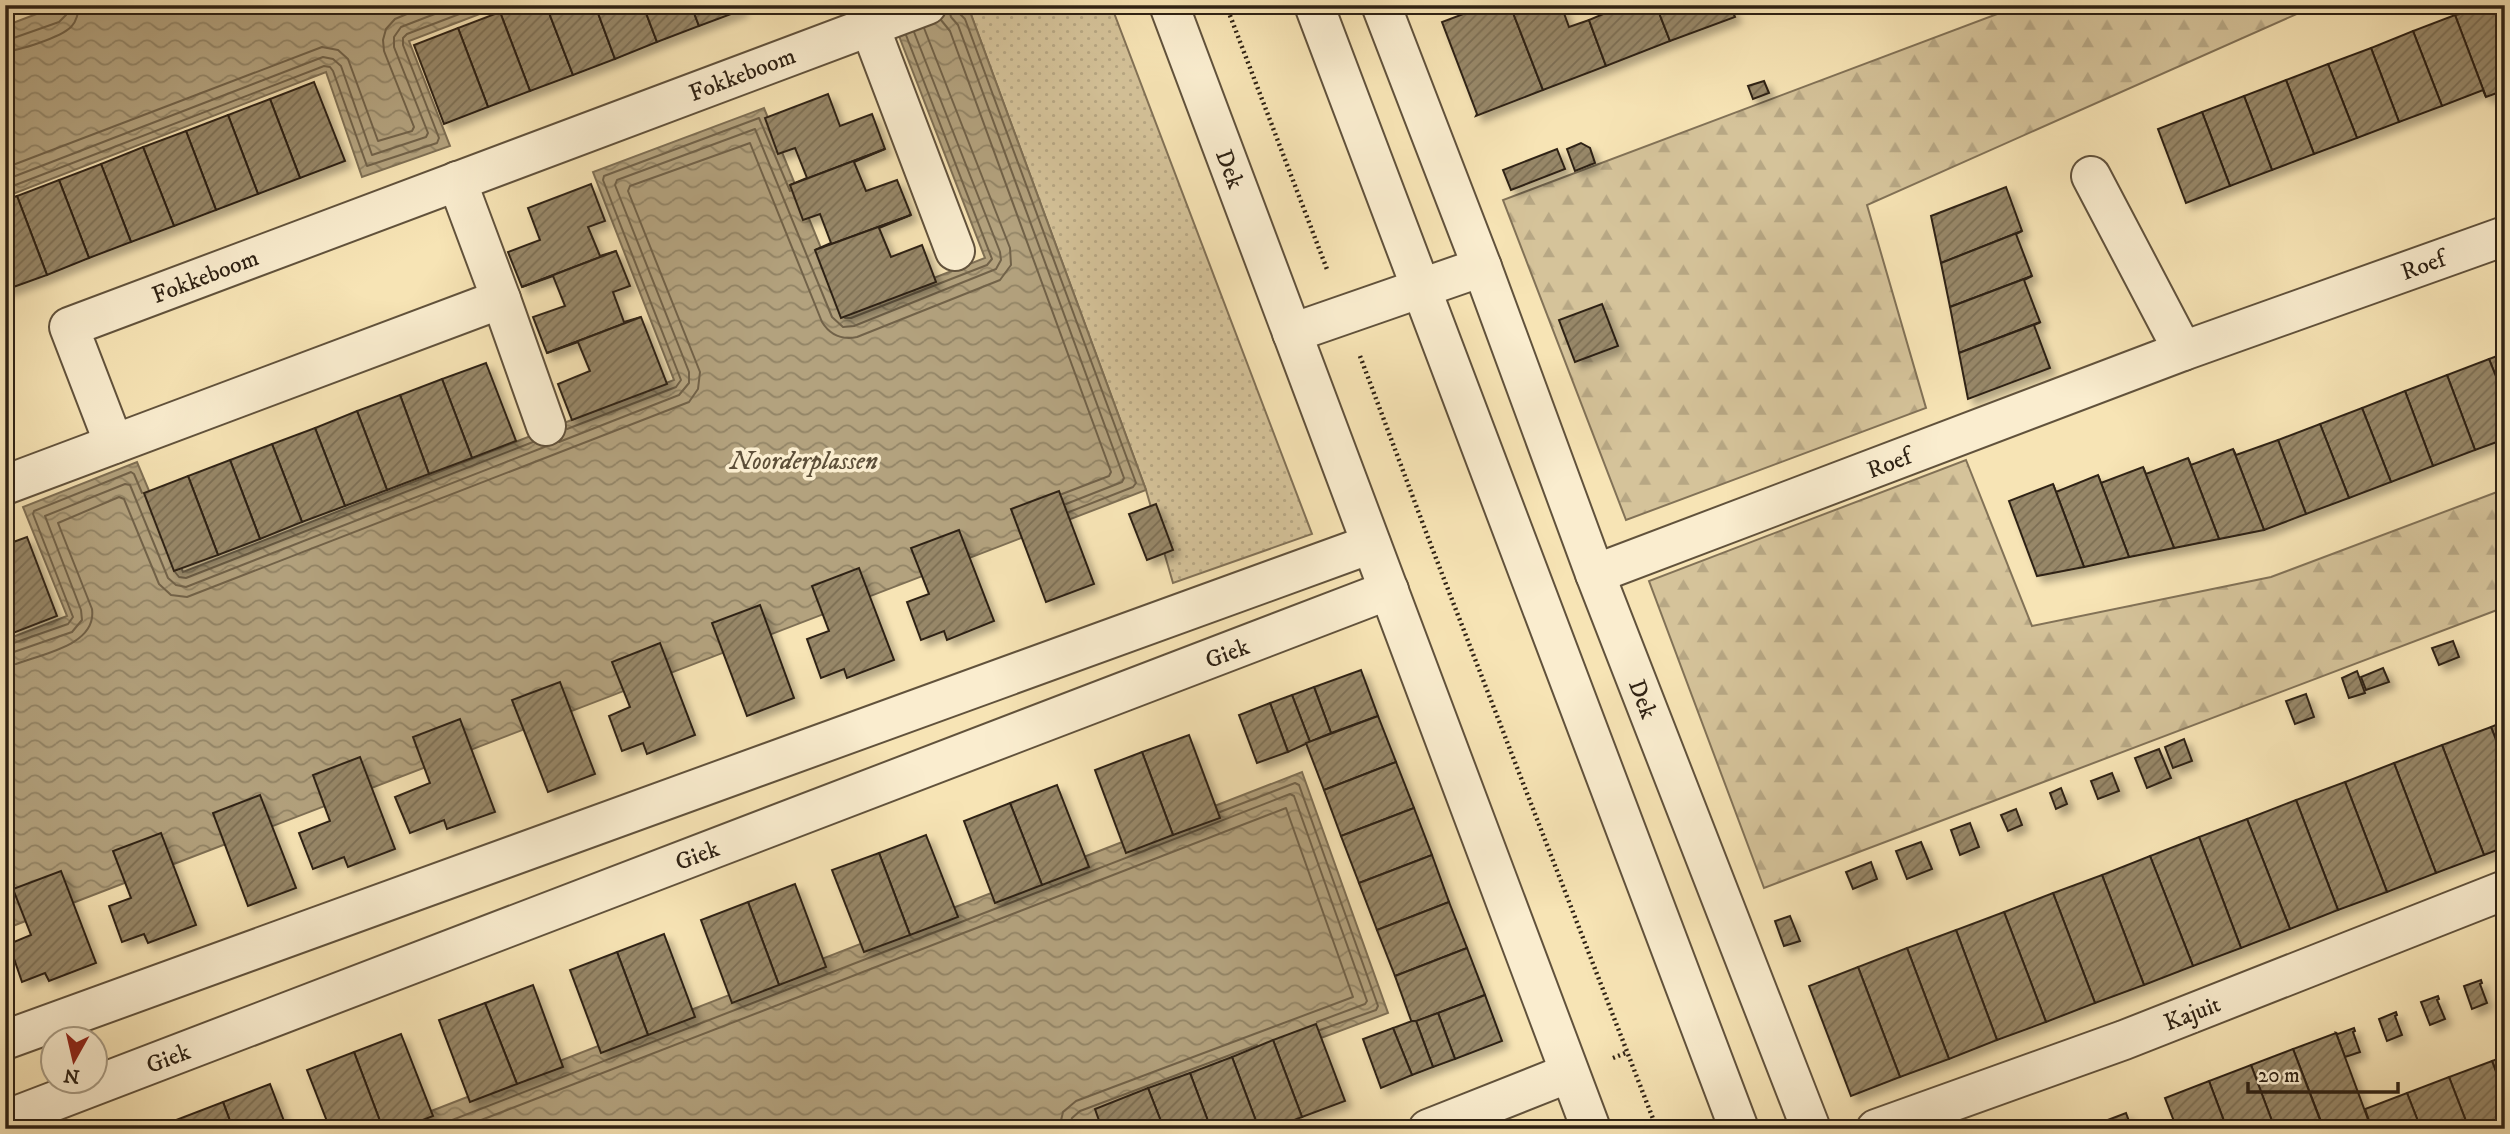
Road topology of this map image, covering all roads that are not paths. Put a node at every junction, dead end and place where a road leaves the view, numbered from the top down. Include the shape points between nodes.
1 (928, 5) edge
2 (1169, 5) edge
3 (1314, 5) edge
4 (1381, 5) edge
5 (879, 23) junction
6 (2091, 176) dead end
7 (457, 181) junction
8 (2505, 236) edge
9 (955, 251) dead end
10 (1482, 267) junction
11 (1420, 289) junction
12 (501, 299) junction
13 (1292, 333) junction
14 (2182, 351) junction
15 (546, 426) dead end
16 (114, 444) junction
17 (5, 485) edge
18 (1371, 544) junction
19 (1595, 574) junction
20 (1389, 590) junction
21 (2505, 890) edge
22 (5, 1040) edge
23 (1569, 1073) junction
24 (5, 1120) edge
25 (1428, 1129) edge
26 (1591, 1129) edge
27 (1739, 1129) edge
28 (1811, 1129) edge
29 (1876, 1129) edge

1 - 5 street, Fokkeboom
2 - 13 street, Dek
3 - 11 street
4 - 10 street, Dek
5 - 7 street, Fokkeboom
5 - 9 street
6 - 14 street
7 - 12 street
7 - 16 street, Fokkeboom via 69,327
8 - 14 street, Roef
10 - 11 street
10 - 19 street, Dek
11 - 13 street
11 - 27 street
12 - 15 street
12 - 16 street
13 - 18 street, Dek
14 - 19 street, Roef
16 - 17 street
18 - 20 street, Dek
18 - 22 street
19 - 28 street, Dek
20 - 23 street, Dek
20 - 24 street, Giek
21 - 29 street, Kajuit via 2124,1040
23 - 25 street
23 - 26 street, Dek

